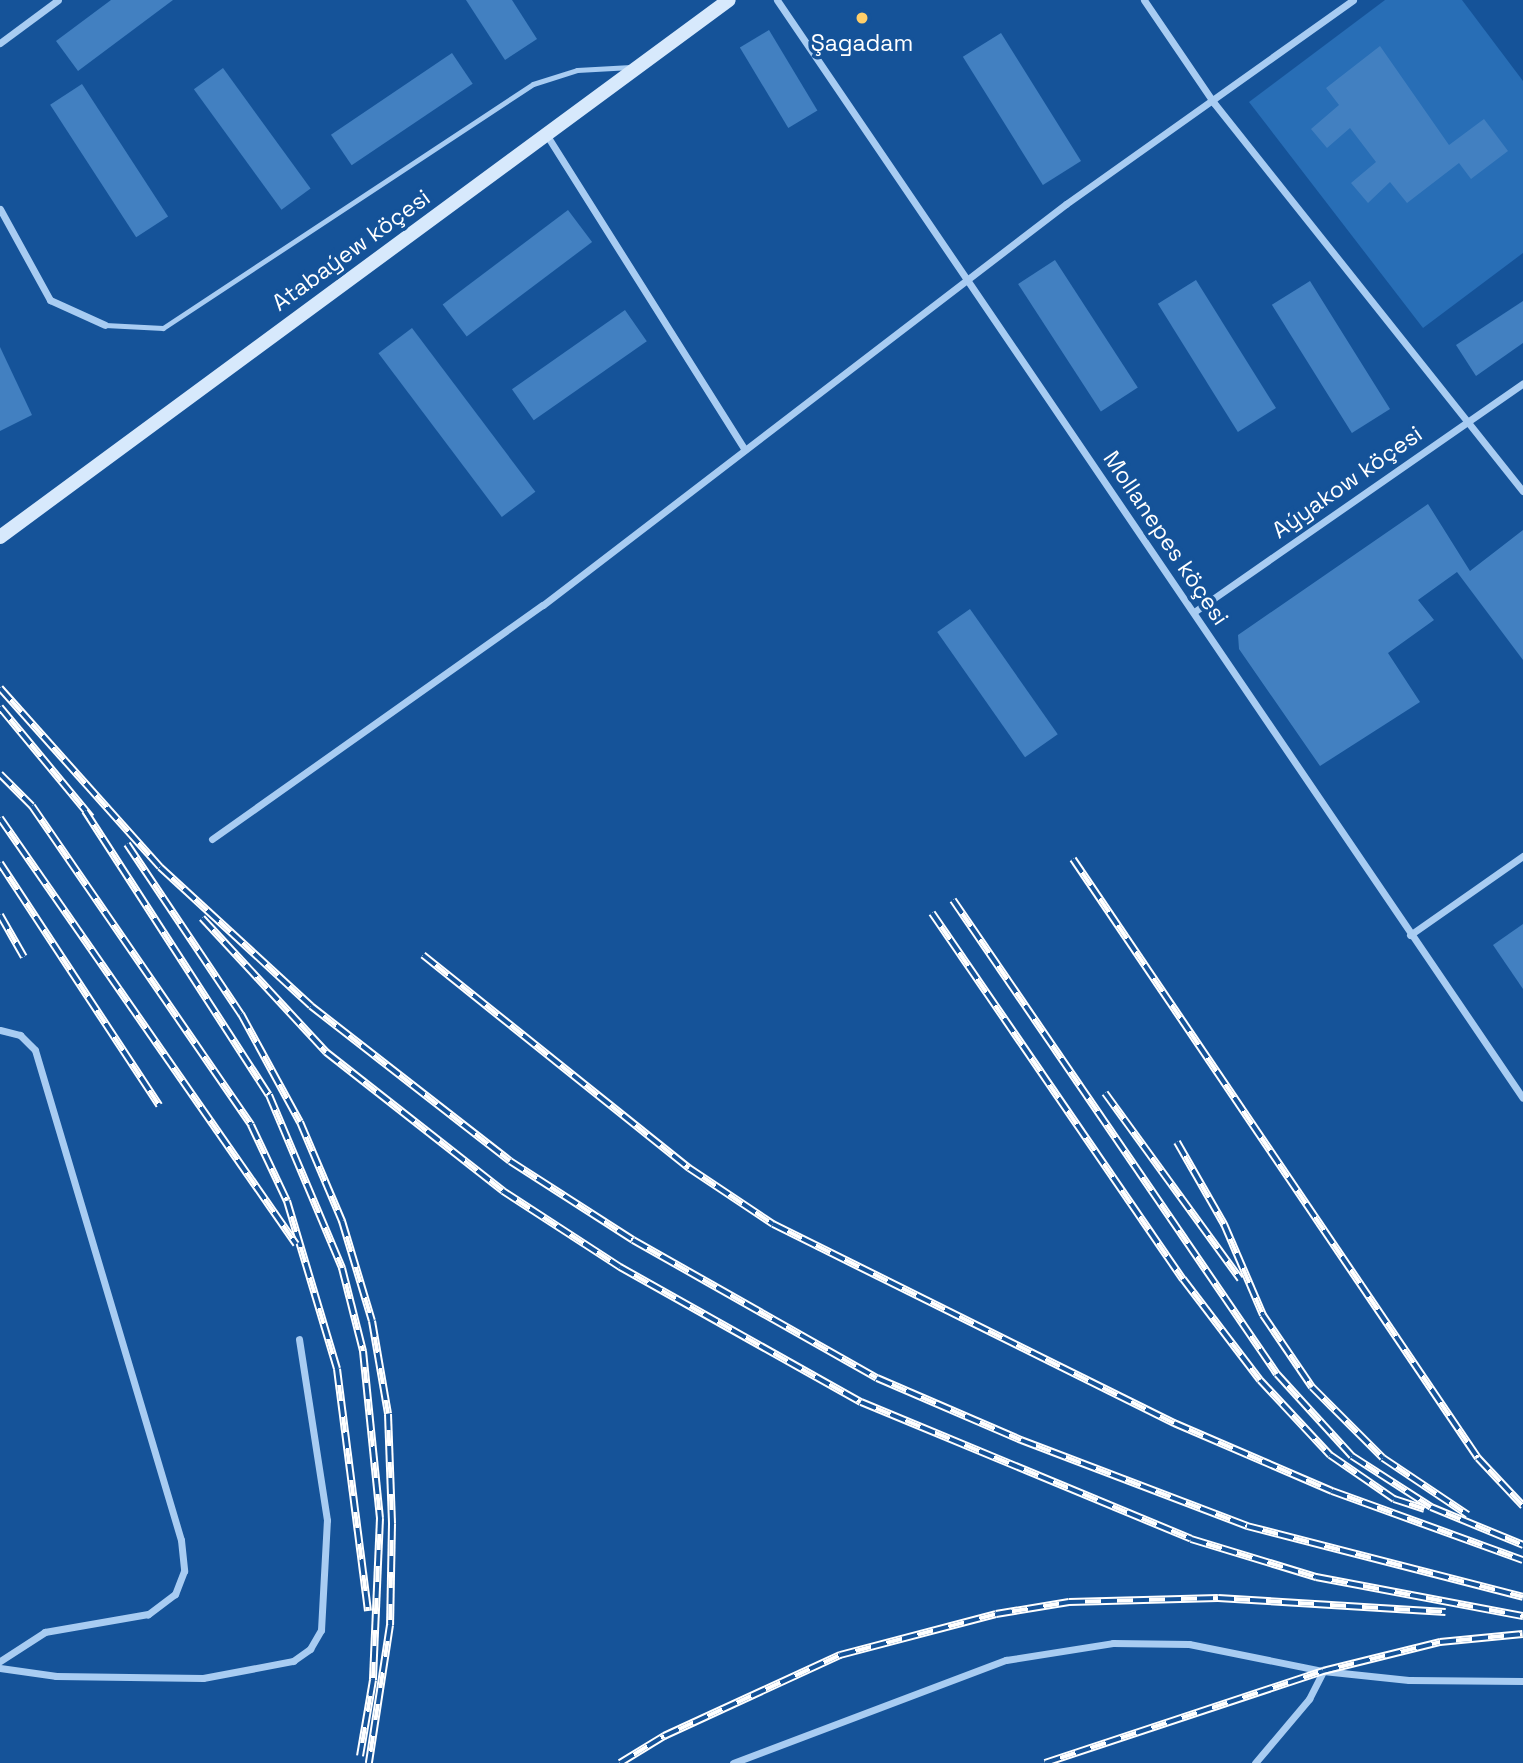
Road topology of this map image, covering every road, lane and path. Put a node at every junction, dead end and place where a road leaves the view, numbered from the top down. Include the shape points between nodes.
1 (58, 0) edge
2 (729, 0) edge
3 (777, 0) edge
4 (1144, 0) edge
5 (1353, 0) edge
6 (0, 43) edge
7 (638, 67) junction
8 (1214, 103) junction
9 (546, 134) junction
10 (0, 209) edge
11 (970, 276) junction
12 (105, 325) joint
13 (1523, 383) edge
14 (1468, 421) junction
15 (745, 450) junction
16 (1523, 491) edge
17 (0, 537) edge
18 (1194, 612) junction
19 (212, 839) dead end
20 (1523, 856) edge
21 (1410, 935) junction
22 (0, 1030) edge
23 (1523, 1098) edge
24 (299, 1339) dead end
25 (0, 1661) edge
26 (0, 1668) edge
27 (1323, 1671) junction
28 (1523, 1681) edge
29 (733, 1763) edge
30 (1255, 1763) edge

1 - 6 street
2 - 7 main road, Atabaýew köçesi
3 - 11 street, Mollanepes köçesi
4 - 8 street
5 - 8 street
7 - 9 main road, Atabaýew köçesi
7 - 12 lane via 577,70 533,84 187,316 163,328
8 - 11 street
8 - 14 street
9 - 15 street
9 - 17 main road, Atabaýew köçesi
10 - 12 street via 50,300
11 - 15 street
11 - 18 street, Mollanepes köçesi
13 - 14 street, Aýyakow köçesi
14 - 16 street
14 - 18 street, Aýyakow köçesi
15 - 19 street via 543,605
18 - 21 street, Mollanepes köçesi
20 - 21 street
21 - 23 street, Mollanepes köçesi
22 - 25 street via 20,1035 35,1050 181,1540 184,1571 175,1594 148,1614 45,1632
24 - 26 street via 327,1520 321,1630 310,1649 293,1661 203,1678 57,1676
27 - 28 street
27 - 29 street via 1189,1644 1113,1643 1006,1660
27 - 30 street via 1309,1699

